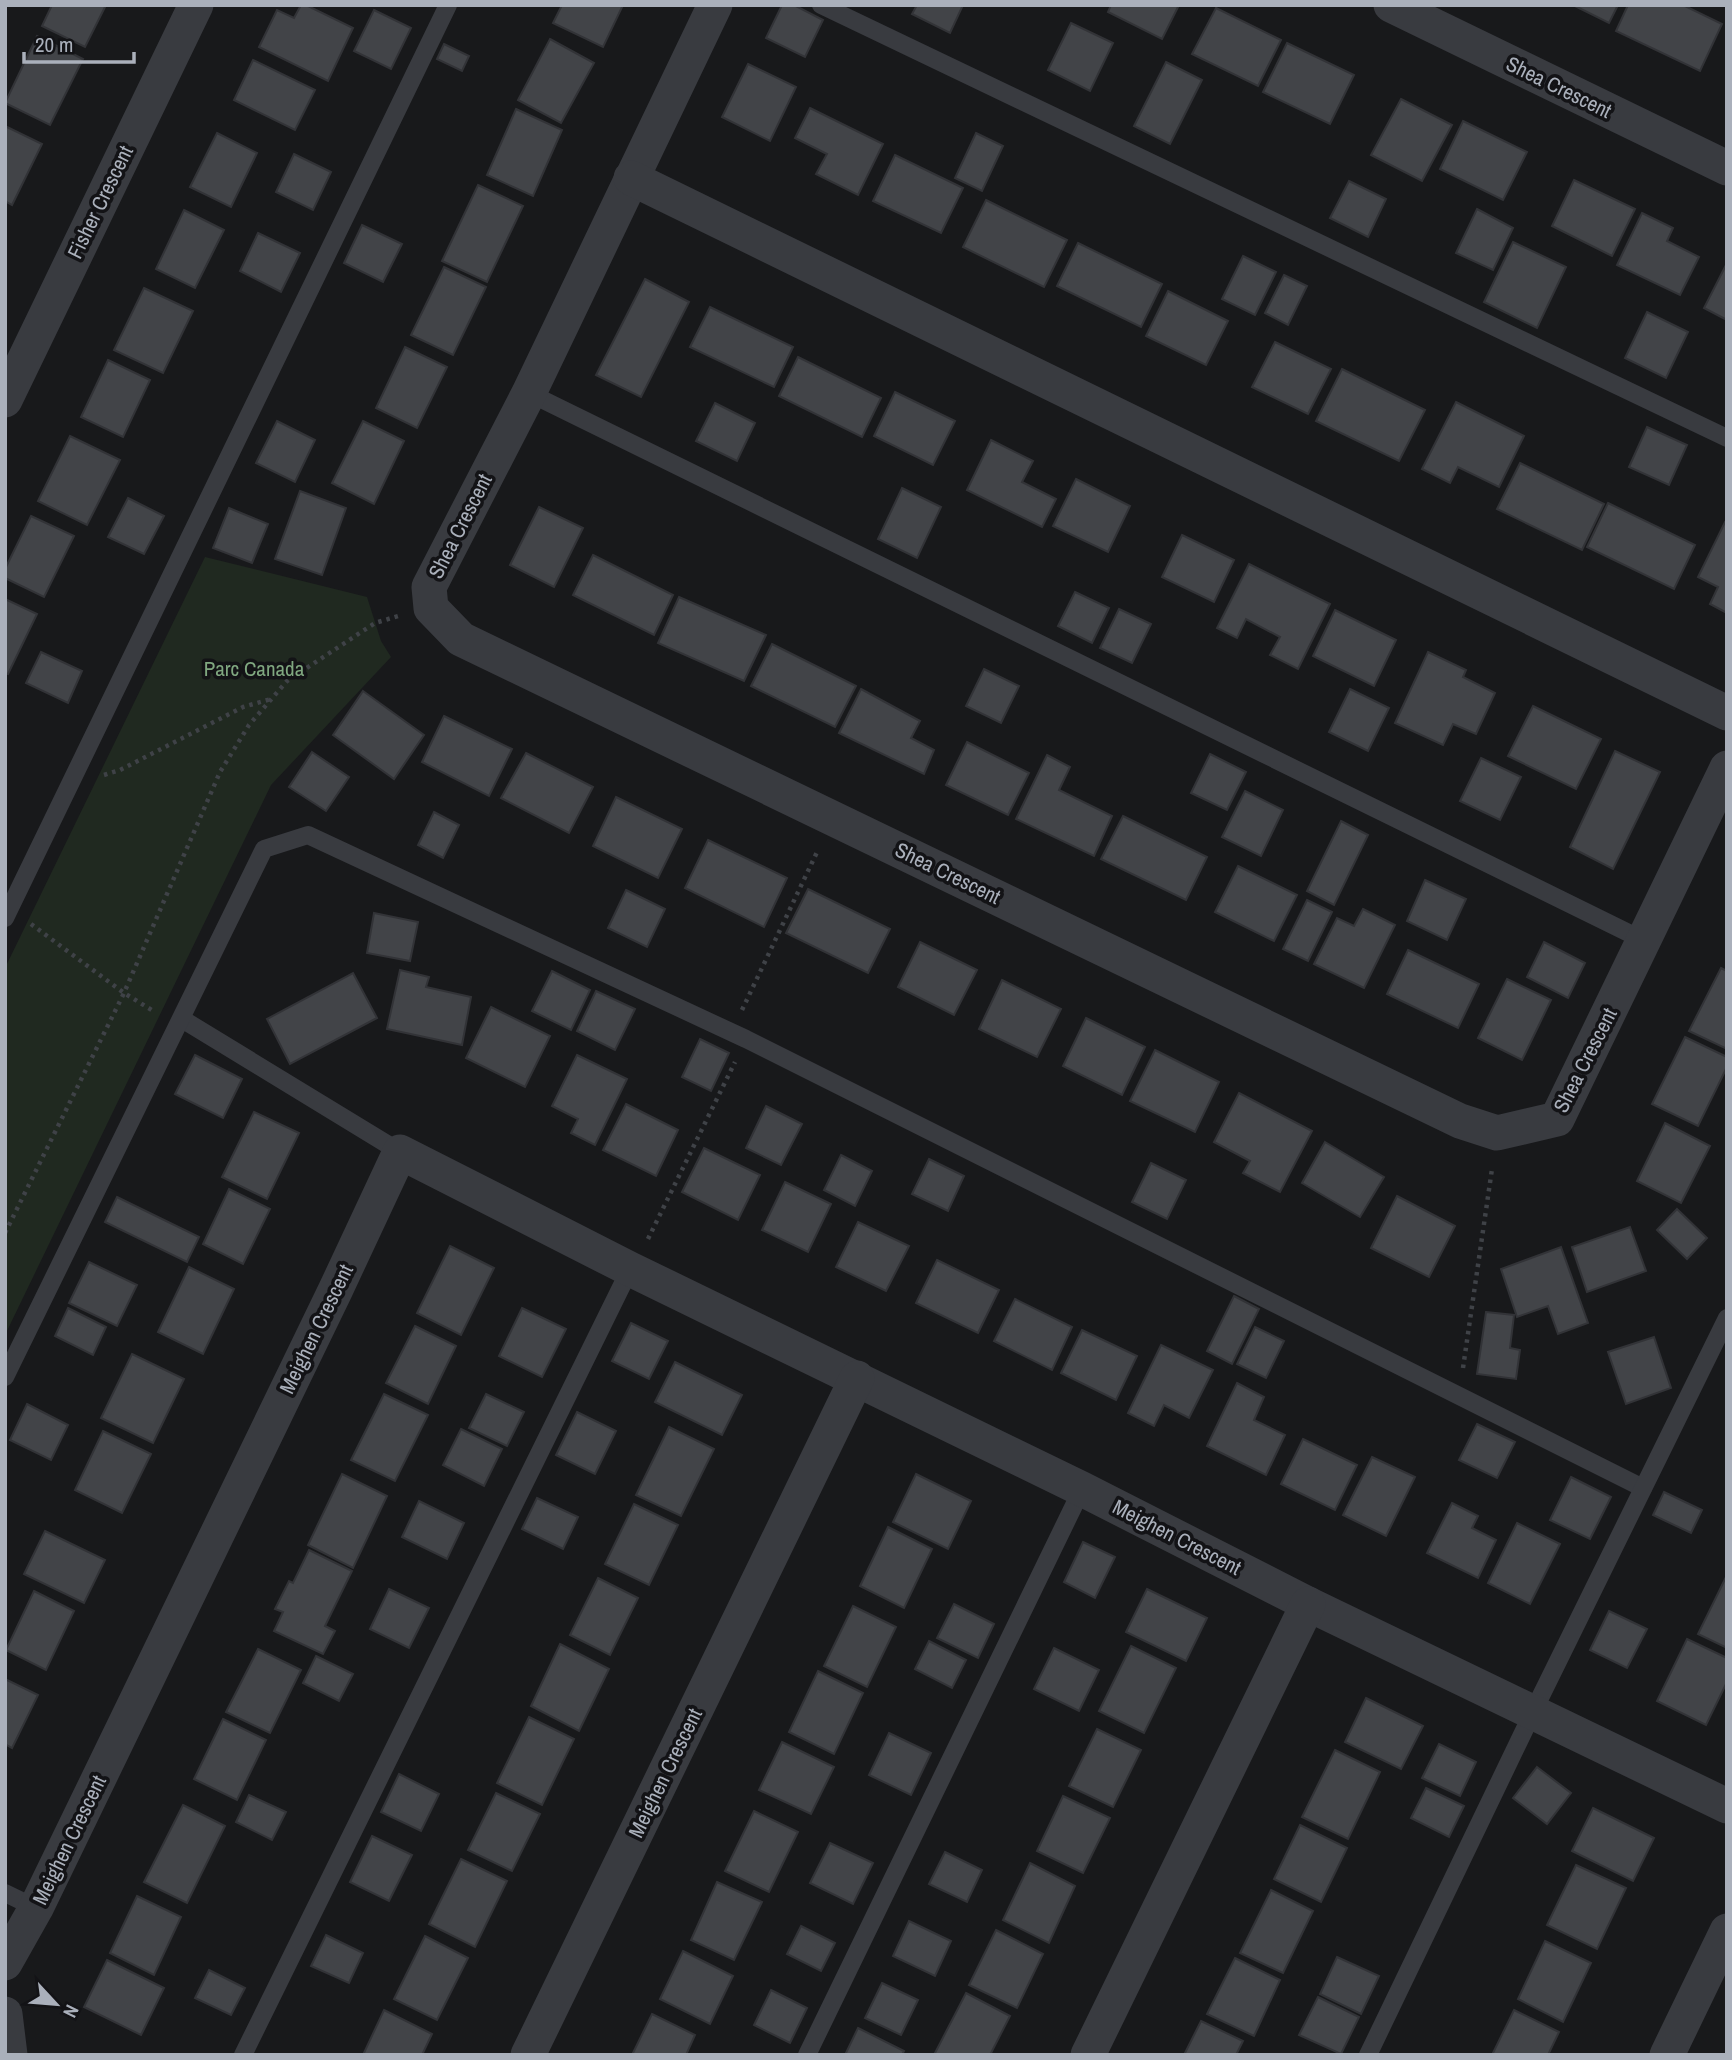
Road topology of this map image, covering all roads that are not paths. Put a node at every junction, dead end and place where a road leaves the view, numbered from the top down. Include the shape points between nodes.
1 (195, 5) edge
2 (448, 5) edge
3 (715, 5) edge
4 (821, 5) edge
5 (1391, 5) edge
6 (1727, 168) edge
7 (631, 178) junction
8 (529, 393) junction
9 (5, 400) edge
10 (1727, 438) edge
11 (1727, 713) edge
12 (1727, 768) edge
13 (12, 888) edge
14 (5, 918) edge
15 (1645, 941) junction
16 (181, 1019) junction
17 (400, 1152) junction
18 (630, 1269) junction
19 (1727, 1318) edge
20 (5, 1377) edge
21 (857, 1378) junction
22 (1643, 1488) junction
23 (1082, 1489) junction
24 (1308, 1604) junction
25 (1533, 1712) junction
26 (1727, 1805) edge
27 (20, 1900) edge
28 (1727, 1931) edge
29 (5, 1963) edge
30 (5, 2014) edge
31 (10, 2055) edge
32 (243, 2055) edge
33 (528, 2055) edge
34 (807, 2055) edge
35 (1088, 2055) edge
36 (1368, 2055) edge
37 (1667, 2055) edge

1 - 9 street, Fisher Crescent
2 - 13 lane via 70,785
3 - 7 street, Shea Crescent
4 - 10 lane
5 - 6 street, Shea Crescent
7 - 8 street, Shea Crescent
7 - 11 street
8 - 15 lane
8 - 15 street, Shea Crescent via 429,587 431,608 461,639 1460,1121 1497,1133 1557,1119
12 - 15 street, Shea Crescent
13 - 14 lane
16 - 17 lane
16 - 20 lane
16 - 22 lane via 264,849 307,835 739,1035
17 - 18 street, Meighen Crescent
17 - 27 street, Meighen Crescent
18 - 21 street, Meighen Crescent
18 - 32 lane
19 - 22 lane
21 - 23 street, Meighen Crescent
21 - 33 street, Meighen Crescent
22 - 25 lane
23 - 24 street, Meighen Crescent
23 - 34 lane
24 - 25 street, Meighen Crescent
24 - 35 street
25 - 26 street, Meighen Crescent
25 - 36 lane
27 - 29 street, Meighen Crescent
28 - 37 street
30 - 31 street

